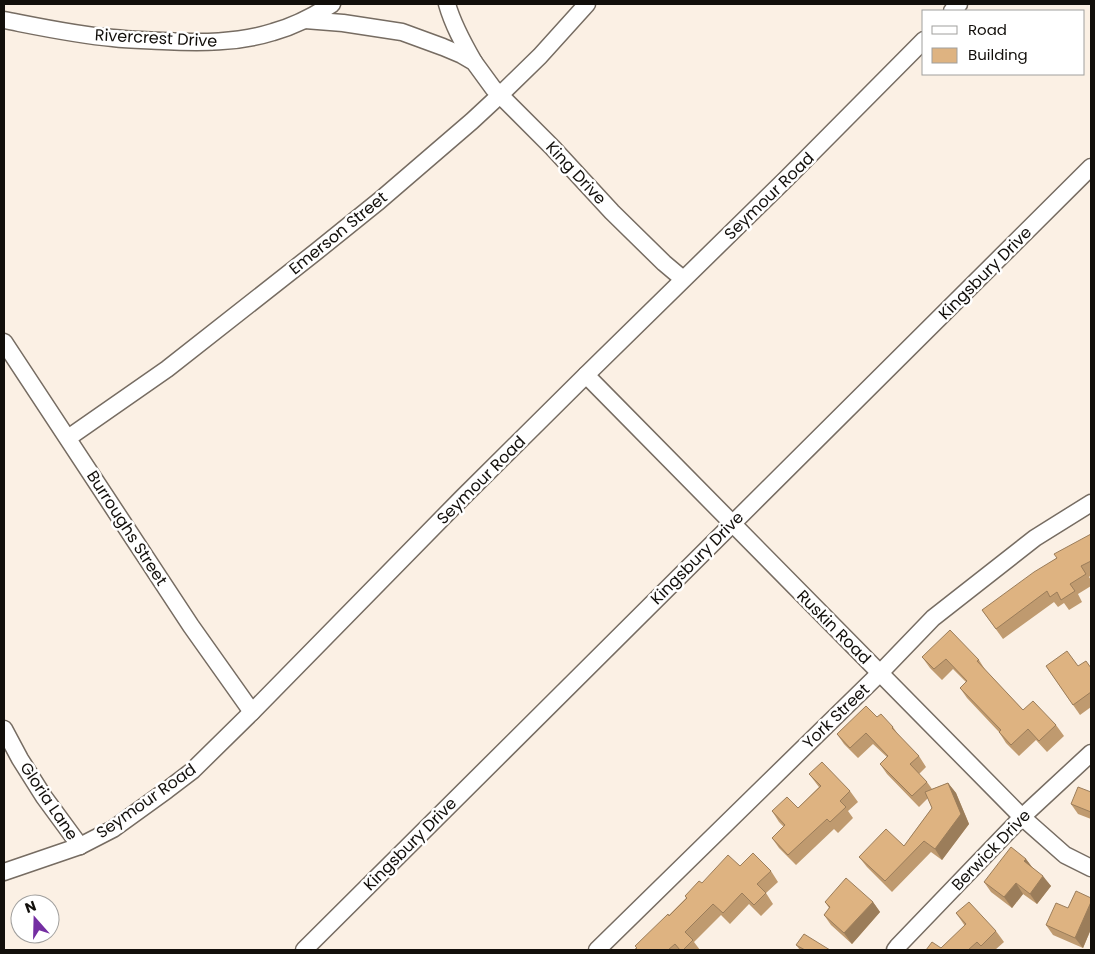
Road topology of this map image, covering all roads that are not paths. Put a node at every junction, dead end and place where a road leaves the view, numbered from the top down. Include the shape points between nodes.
1 (332, 4) edge
2 (447, 4) edge
3 (587, 4) edge
4 (4, 20) edge
5 (305, 20) junction
6 (922, 42) edge
7 (474, 62) junction
8 (500, 95) junction
9 (1091, 167) edge
10 (683, 279) junction
11 (4, 342) edge
12 (586, 375) junction
13 (68, 438) junction
14 (1091, 503) edge
15 (732, 523) junction
16 (880, 673) junction
17 (252, 712) junction
18 (4, 729) edge
19 (1091, 753) edge
20 (1022, 817) junction
21 (80, 846) junction
22 (1091, 868) edge
23 (4, 872) edge
24 (304, 950) edge
25 (597, 950) edge
26 (895, 950) edge

1 - 5 street, Rivercrest Drive
2 - 7 street, King Drive via 458,35
3 - 8 street, Emerson Street
4 - 5 street, Rivercrest Drive via 113,38 195,43 255,37
5 - 7 street, King Drive via 402,32
6 - 10 street, Seymour Road
7 - 8 street, King Drive
8 - 10 street, King Drive via 612,212
8 - 13 street, Emerson Street via 317,251 167,369
9 - 15 street, Kingsbury Drive
10 - 12 street, Seymour Road
11 - 13 street, Burroughs Street
12 - 15 street, Ruskin Road
12 - 17 street, Seymour Road
13 - 17 street, Burroughs Street
14 - 16 street, York Street via 1035,538 933,618
15 - 16 street, Ruskin Road
15 - 24 street, Kingsbury Drive
16 - 20 street, Ruskin Road
16 - 25 street, York Street
17 - 21 street, Seymour Road via 192,771 113,829
18 - 21 street, Gloria Lane via 44,797
19 - 20 street, Berwick Drive
20 - 22 street, Ruskin Road via 1065,855
20 - 26 street, Berwick Drive
21 - 23 street, Seymour Road

